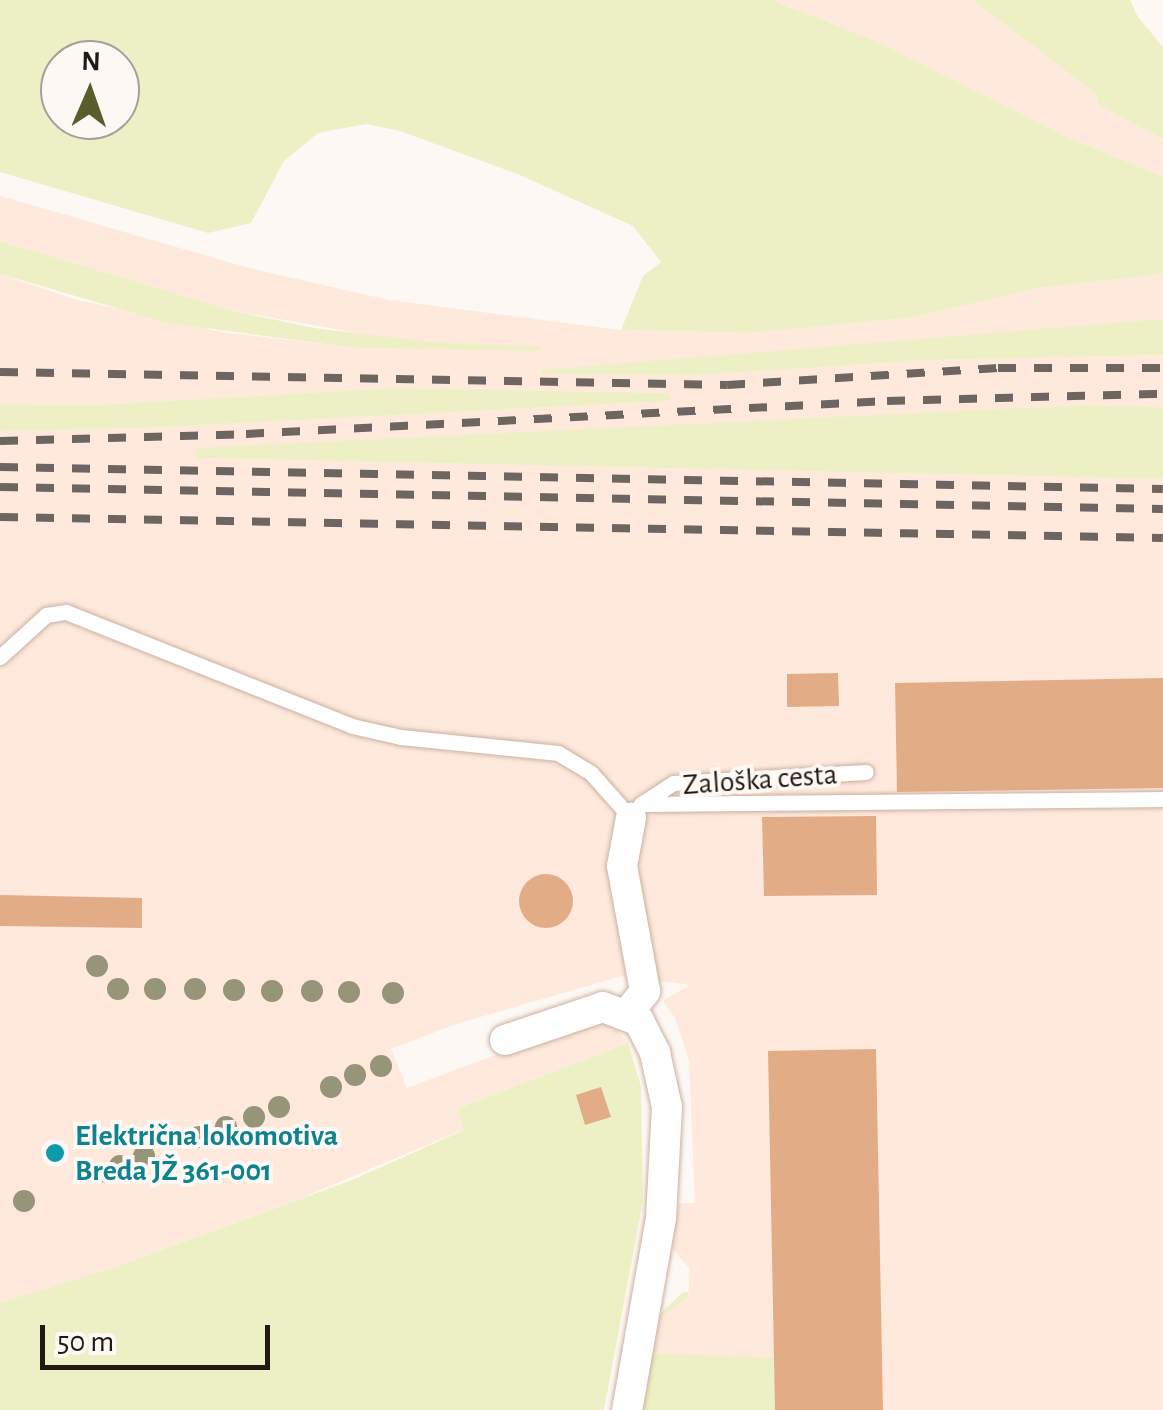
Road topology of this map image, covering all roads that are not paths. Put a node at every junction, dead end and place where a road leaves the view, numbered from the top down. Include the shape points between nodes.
1 (0, 656) edge
2 (866, 772) dead end
3 (1163, 799) edge
4 (636, 811) junction
5 (628, 1013) junction
6 (505, 1040) dead end
7 (626, 1410) edge

1 - 4 lane via 46,615 66,612 352,726 558,754
2 - 4 lane, Zaloška cesta via 673,783
3 - 4 lane
4 - 5 street via 622,866 645,990
5 - 6 street via 590,1008
5 - 7 street via 639,1020 655,1054 667,1107 661,1218

